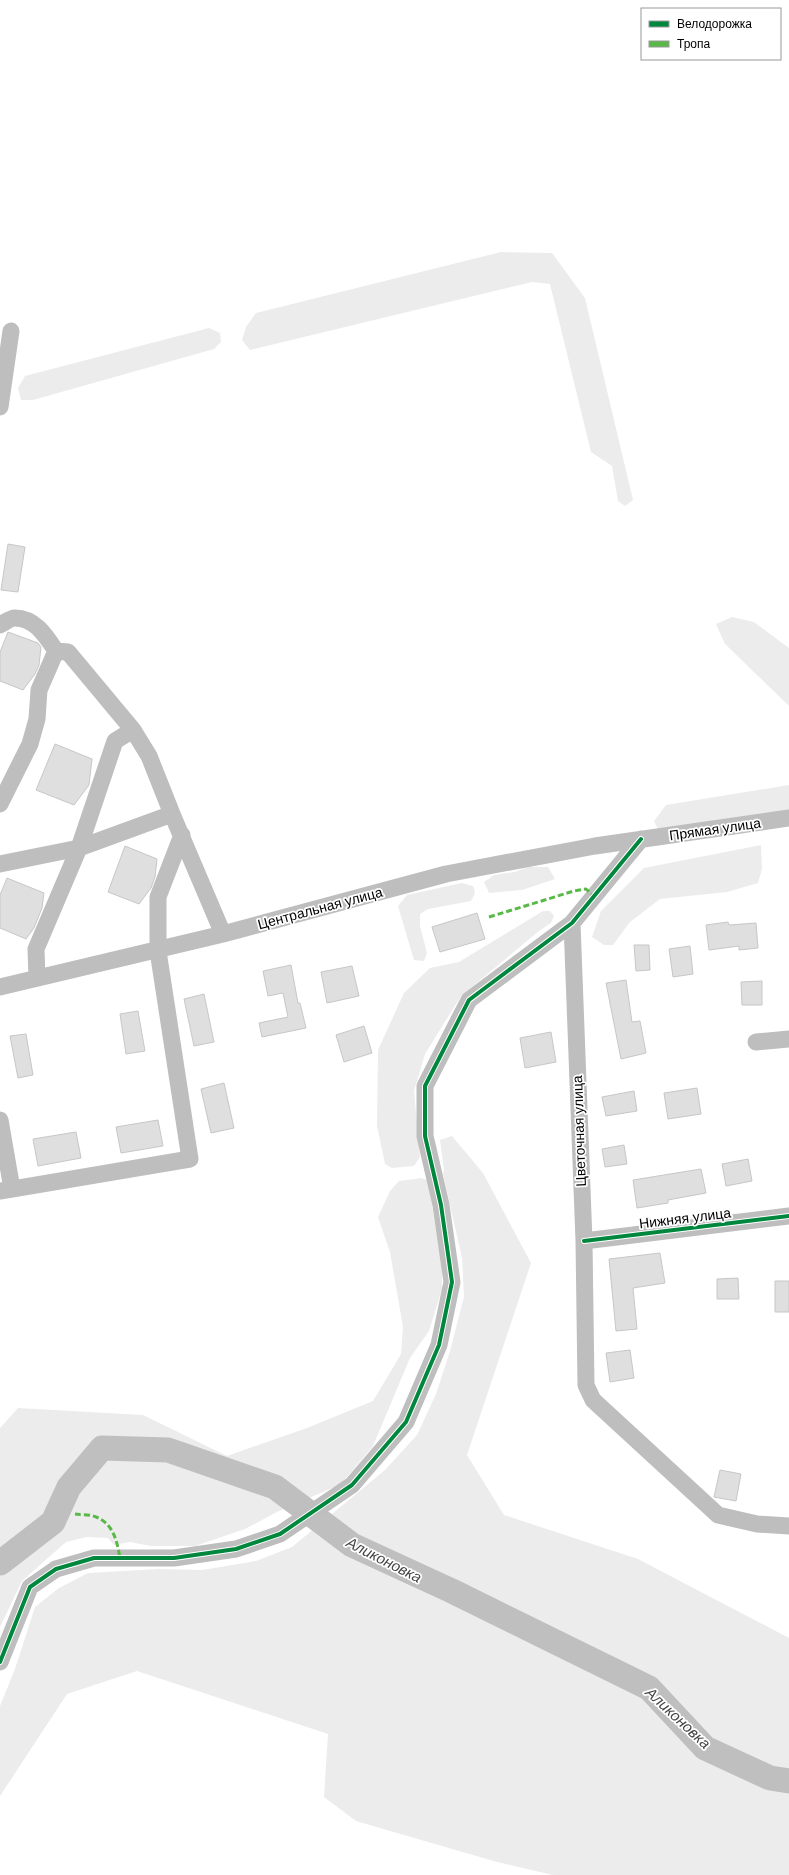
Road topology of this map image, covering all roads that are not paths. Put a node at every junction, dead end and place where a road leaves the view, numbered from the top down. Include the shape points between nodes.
1 (11, 331) dead end
2 (0, 407) edge
3 (0, 625) edge
4 (56, 651) junction
5 (133, 730) junction
6 (0, 804) edge
7 (172, 814) junction
8 (789, 818) edge
9 (182, 836) junction
10 (641, 839) junction
11 (79, 848) junction
12 (0, 864) edge
13 (572, 923) junction
14 (223, 934) junction
15 (158, 950) junction
16 (37, 978) junction
17 (0, 987) edge
18 (789, 1039) edge
19 (756, 1042) dead end
20 (0, 1120) edge
21 (6, 1190) edge
22 (789, 1216) edge
23 (584, 1241) junction
24 (789, 1526) edge
25 (0, 1662) edge

1 - 2 street
3 - 4 street via 13,618 29,621 44,632
4 - 5 street via 68,652
4 - 6 street via 39,690 38,719 30,744
5 - 7 street via 149,756
5 - 11 street via 115,741
7 - 9 street
7 - 11 street
8 - 10 street, Прямая улица
9 - 14 street
9 - 15 street via 158,897
10 - 13 street
10 - 14 street, Центральная улица via 446,874
11 - 12 street
11 - 16 street via 36,949
13 - 23 street, Цветочная улица
13 - 25 street via 469,1000 425,1086 426,1136 441,1205 452,1282 439,1345 406,1422 352,1485 280,1534 236,1549 174,1558 94,1558 56,1569 30,1587
14 - 15 street, Центральная улица
15 - 16 street, Центральная улица
15 - 21 street via 190,1159
16 - 17 street, Центральная улица
18 - 19 street
20 - 21 street
22 - 23 street, Нижняя улица
23 - 24 street, Цветочная улица via 586,1385 593,1400 718,1515 757,1524

